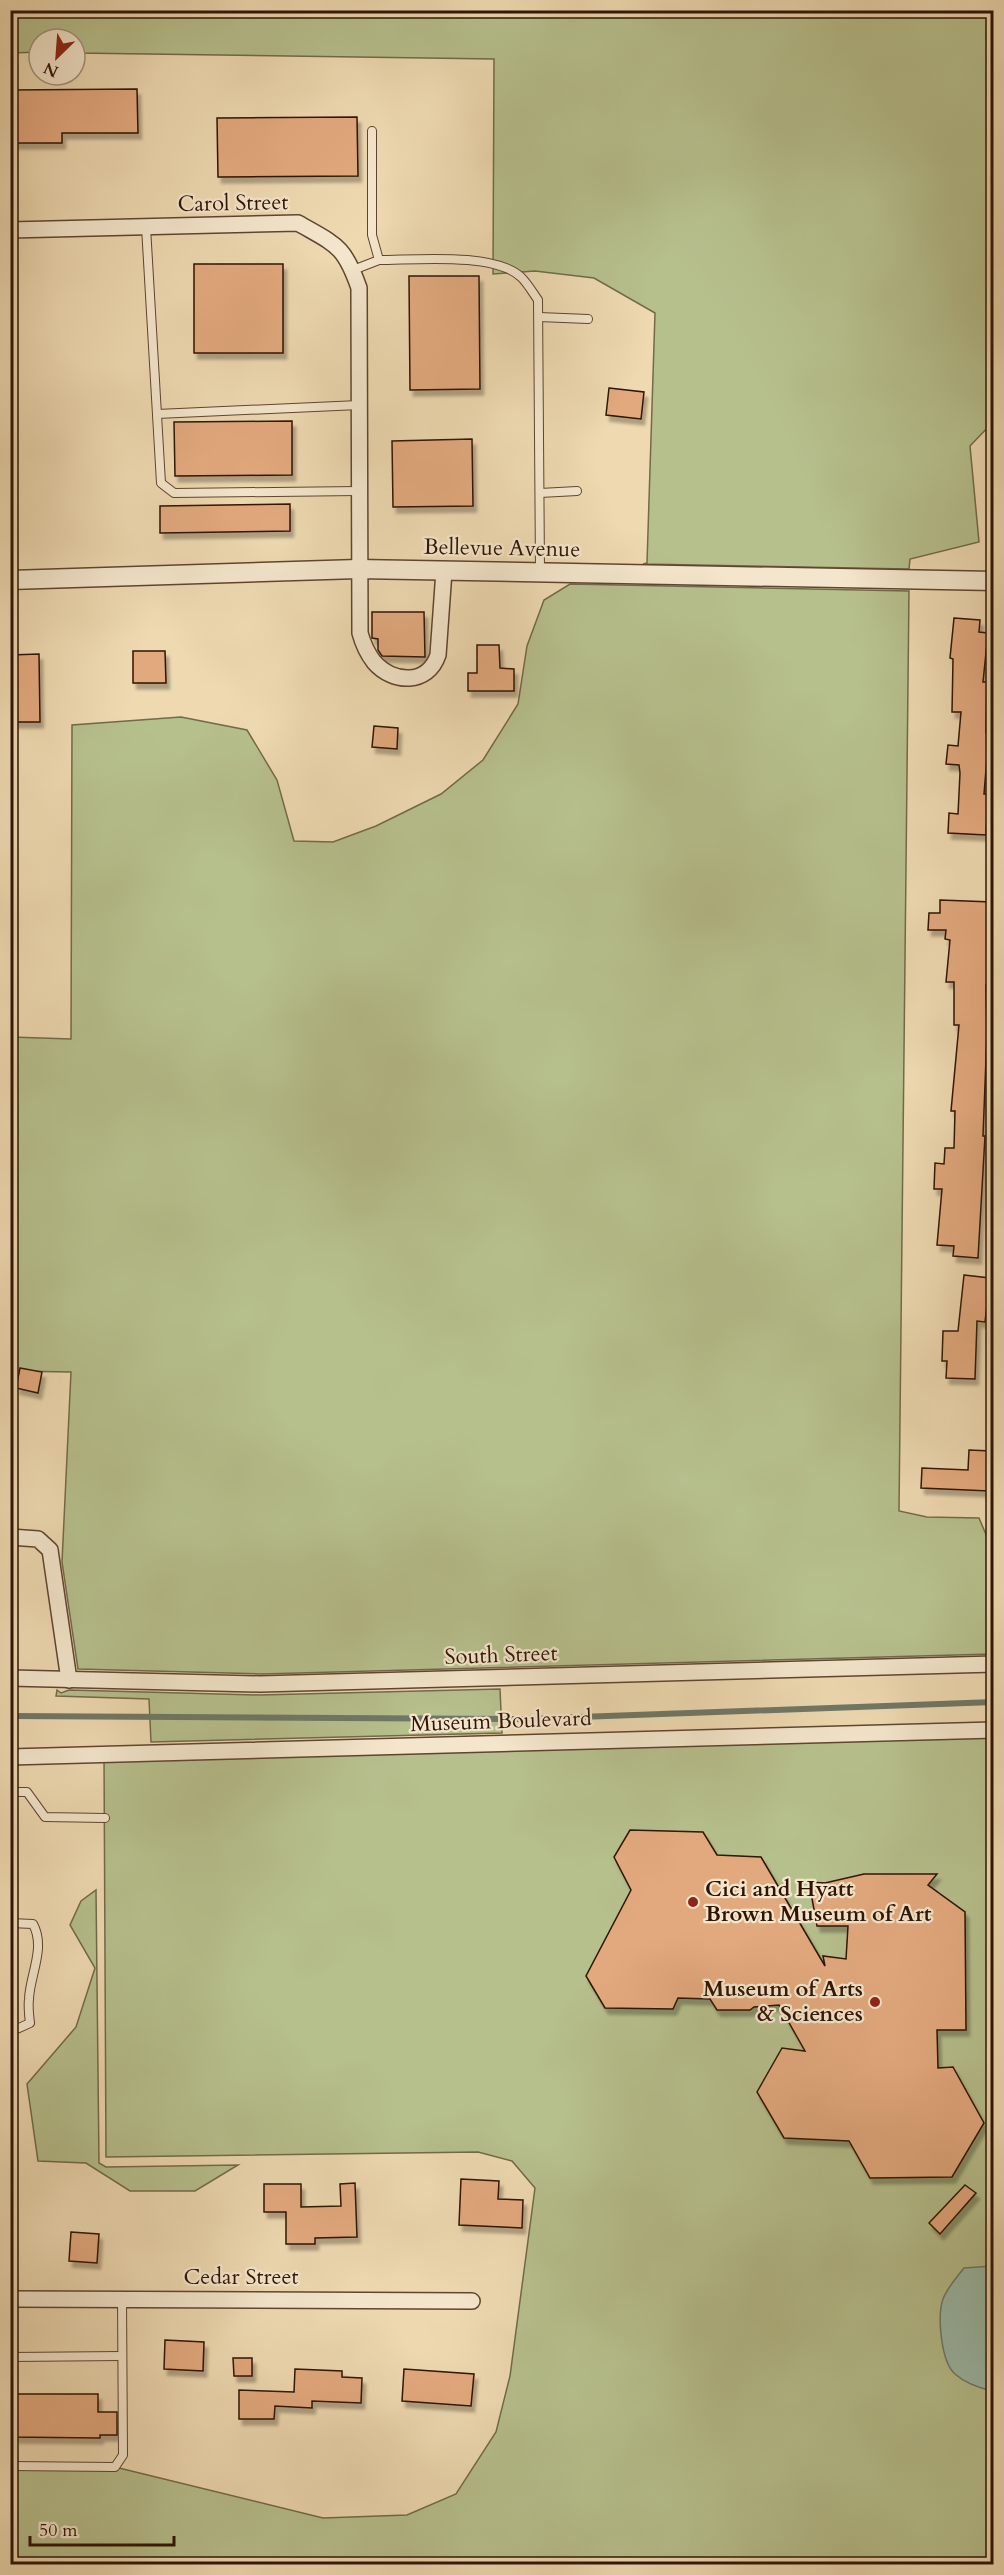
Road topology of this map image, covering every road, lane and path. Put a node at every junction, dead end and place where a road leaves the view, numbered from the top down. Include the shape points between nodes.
1 (372, 131) dead end
2 (146, 227) junction
3 (10, 230) edge
4 (379, 260) junction
5 (353, 270) junction
6 (539, 317) junction
7 (588, 319) dead end
8 (359, 405) junction
9 (157, 414) junction
10 (358, 491) junction
11 (577, 491) dead end
12 (540, 493) junction
13 (10, 534) edge
14 (358, 569) junction
15 (444, 571) junction
16 (540, 573) junction
17 (12, 580) edge
18 (993, 581) edge
19 (10, 1399) edge
20 (12, 1464) dead end
21 (10, 1537) edge
22 (993, 1664) edge
23 (10, 1678) edge
24 (69, 1680) junction
25 (993, 1730) edge
26 (10, 1757) edge
27 (10, 1792) edge
28 (105, 1818) dead end
29 (11, 1923) edge
30 (10, 2032) edge
31 (10, 2299) edge
32 (122, 2300) junction
33 (472, 2301) dead end
34 (10, 2356) edge
35 (122, 2356) junction
36 (10, 2466) edge

1 - 4 lane via 372,235
2 - 3 street, Carol Street
2 - 5 street, Carol Street via 298,223 337,245
2 - 9 lane
4 - 5 lane
4 - 6 lane via 491,263 520,276 538,300
5 - 8 street, Carol Street via 359,288
6 - 7 lane
6 - 12 lane
8 - 9 lane
8 - 10 street, Carol Street
9 - 10 lane via 161,483 174,493
10 - 14 street, Carol Street
11 - 12 lane
12 - 16 lane
13 - 17 lane
14 - 15 street, Bellevue Avenue
14 - 15 street, Carol Street via 360,633 366,651 389,675 402,678 421,677 435,666
14 - 17 street, Bellevue Avenue
15 - 16 street, Bellevue Avenue
16 - 18 street, Bellevue Avenue
19 - 20 lane
21 - 24 street via 38,1539 50,1550
22 - 24 street, South Street via 261,1684
23 - 24 street, South Street
25 - 26 street, Museum Boulevard
27 - 28 lane via 27,1792 45,1817
29 - 30 lane via 33,1924 38,1932 38,1950 28,1999 30,2023
31 - 32 street, Cedar Street
32 - 33 street, Cedar Street
32 - 35 lane
34 - 35 lane
35 - 36 lane via 123,2455 115,2467

